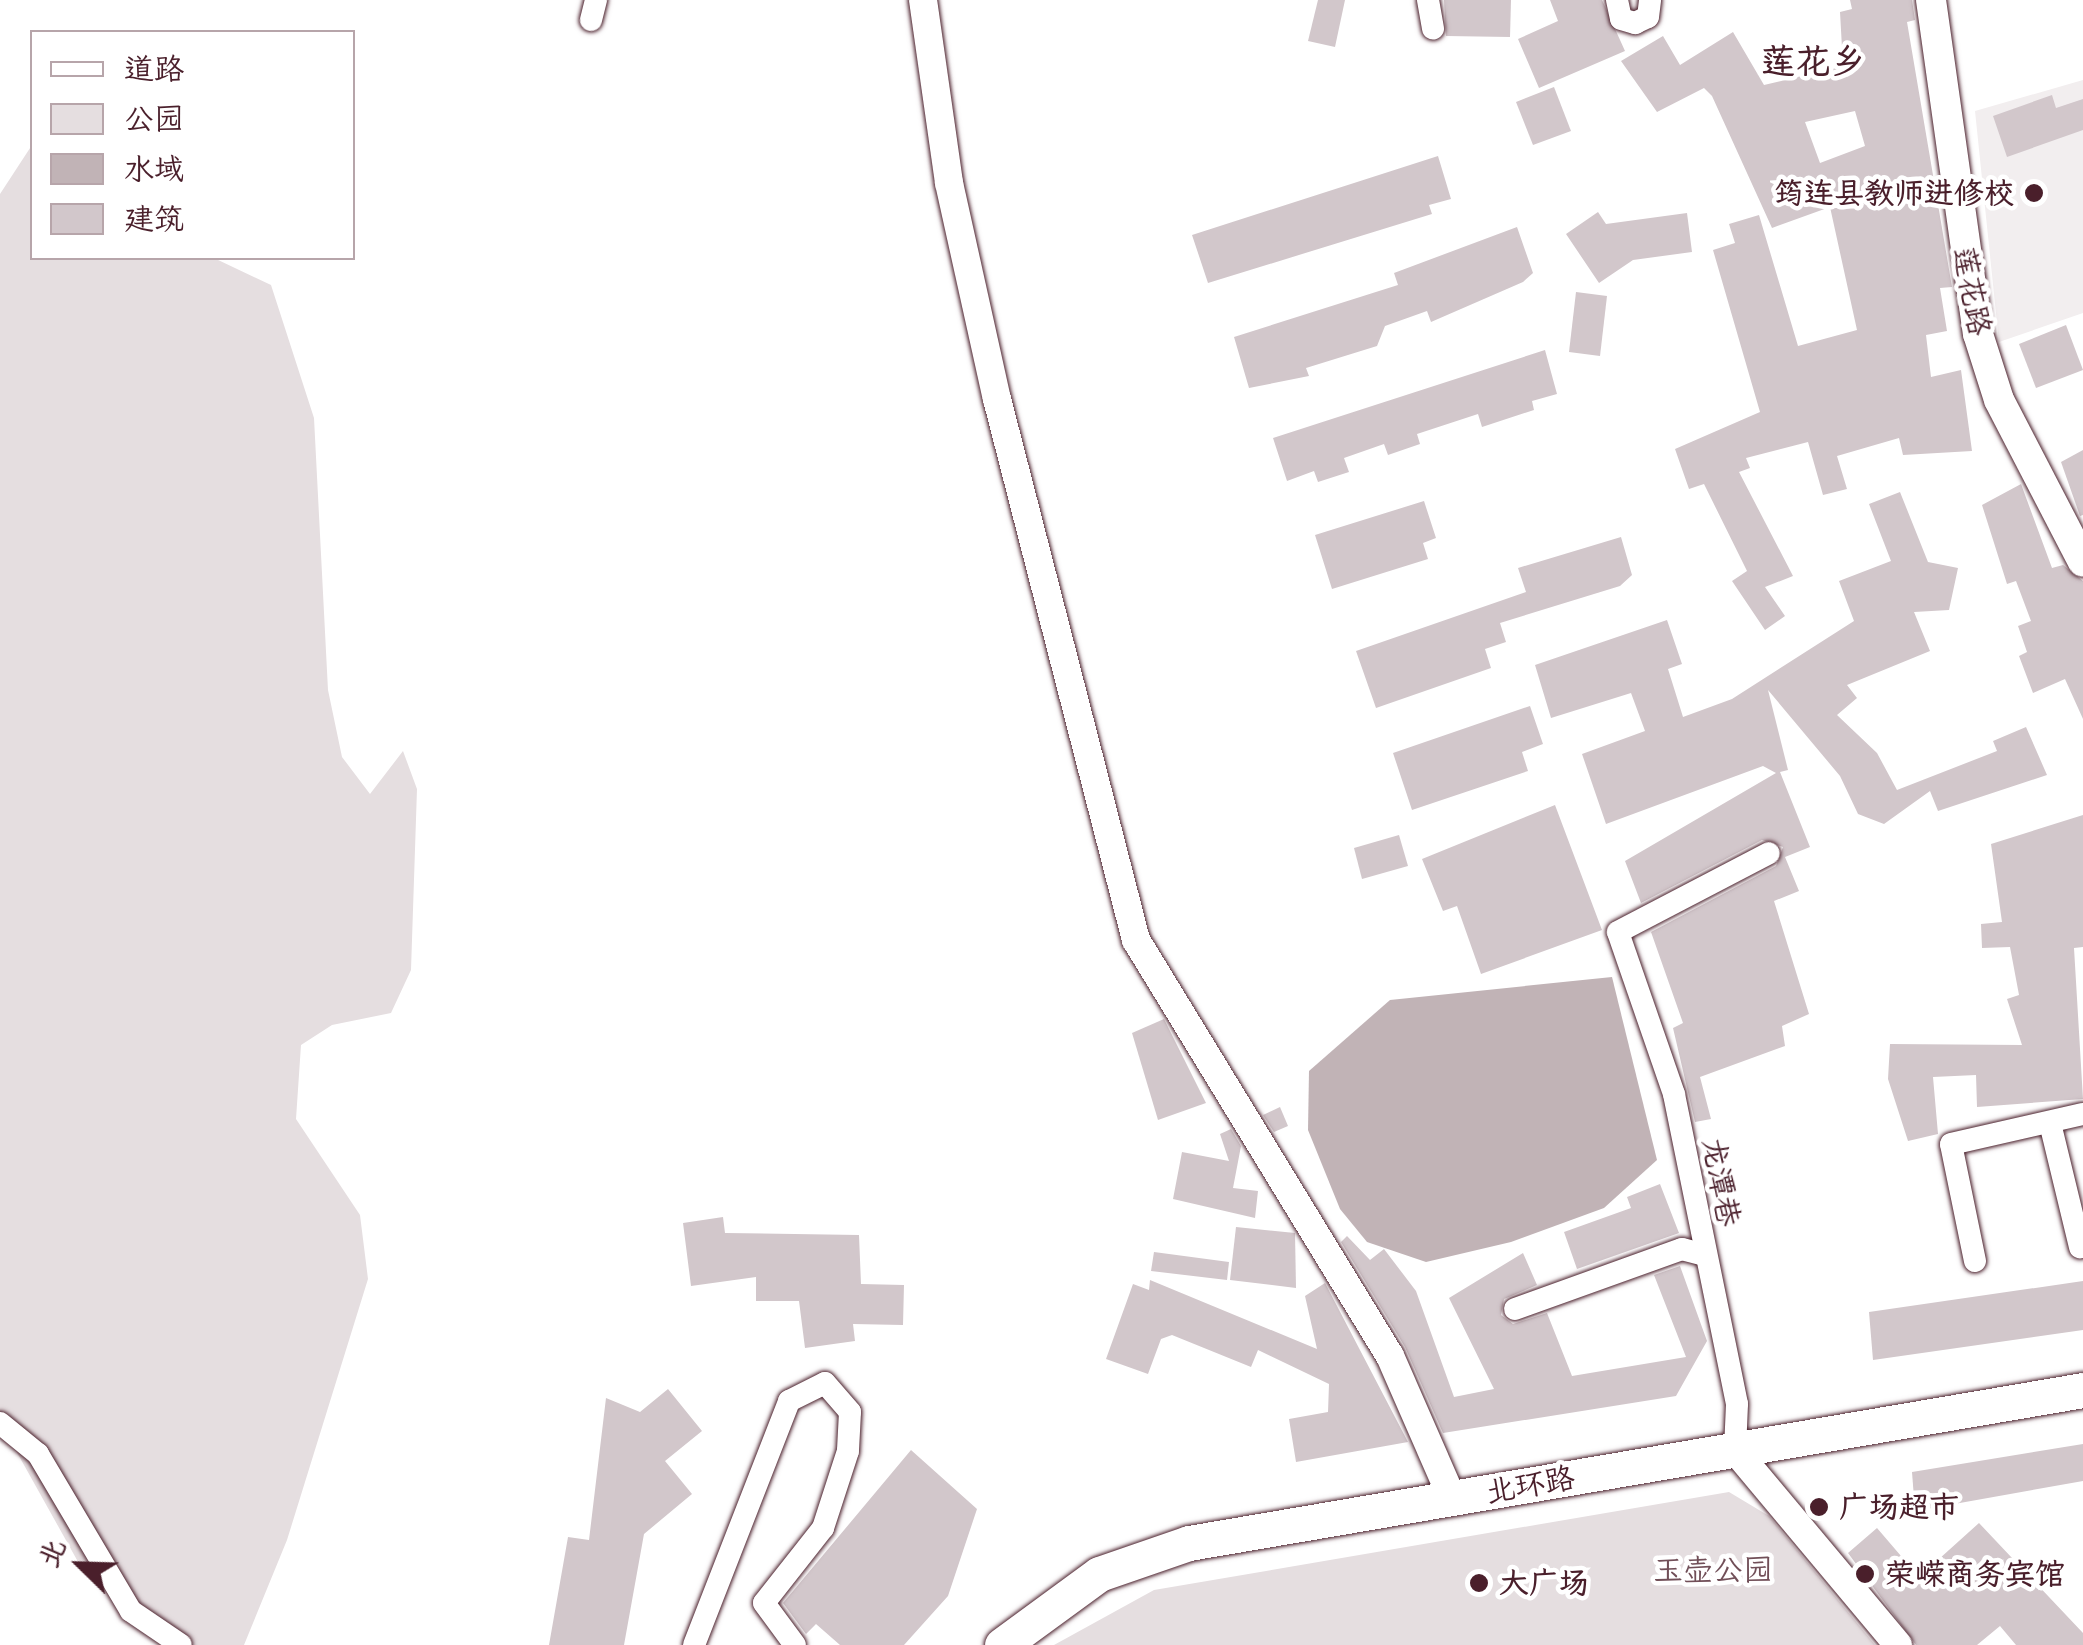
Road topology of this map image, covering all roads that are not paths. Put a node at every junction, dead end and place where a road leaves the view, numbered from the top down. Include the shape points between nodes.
1 (922, 0) edge
2 (1428, 0) edge
3 (1618, 0) edge
4 (1650, 0) edge
5 (1930, 0) edge
6 (1433, 30) dead end
7 (2083, 562) edge
8 (1769, 853) dead end
9 (2083, 1114) edge
10 (2050, 1123) junction
11 (2080, 1247) dead end
12 (1704, 1255) junction
13 (1975, 1262) dead end
14 (1515, 1309) dead end
15 (2083, 1390) edge
16 (0, 1423) edge
17 (1735, 1450) junction
18 (1452, 1498) junction
19 (181, 1645) edge
20 (694, 1645) edge
21 (795, 1645) edge
22 (1002, 1645) edge
23 (1898, 1645) edge

1 - 18 street via 950,183 997,398 1136,940 1390,1356
2 - 6 street
3 - 4 street via 1621,19 1634,22 1648,17
5 - 7 main road, 莲花路 via 1978,334 2000,400
8 - 12 street, 龙潭巷 via 1618,932 1674,1094
9 - 10 street
10 - 11 street
10 - 13 street via 1952,1144
12 - 14 street via 1682,1249
12 - 17 street, 龙潭巷 via 1738,1404
15 - 17 main road, 北环路
16 - 19 street via 38,1454 131,1611
17 - 18 main road, 北环路
17 - 23 street
18 - 22 main road, 北环路 via 1189,1543 1099,1574
20 - 21 street via 789,1401 825,1383 850,1412 848,1451 823,1528 764,1603

